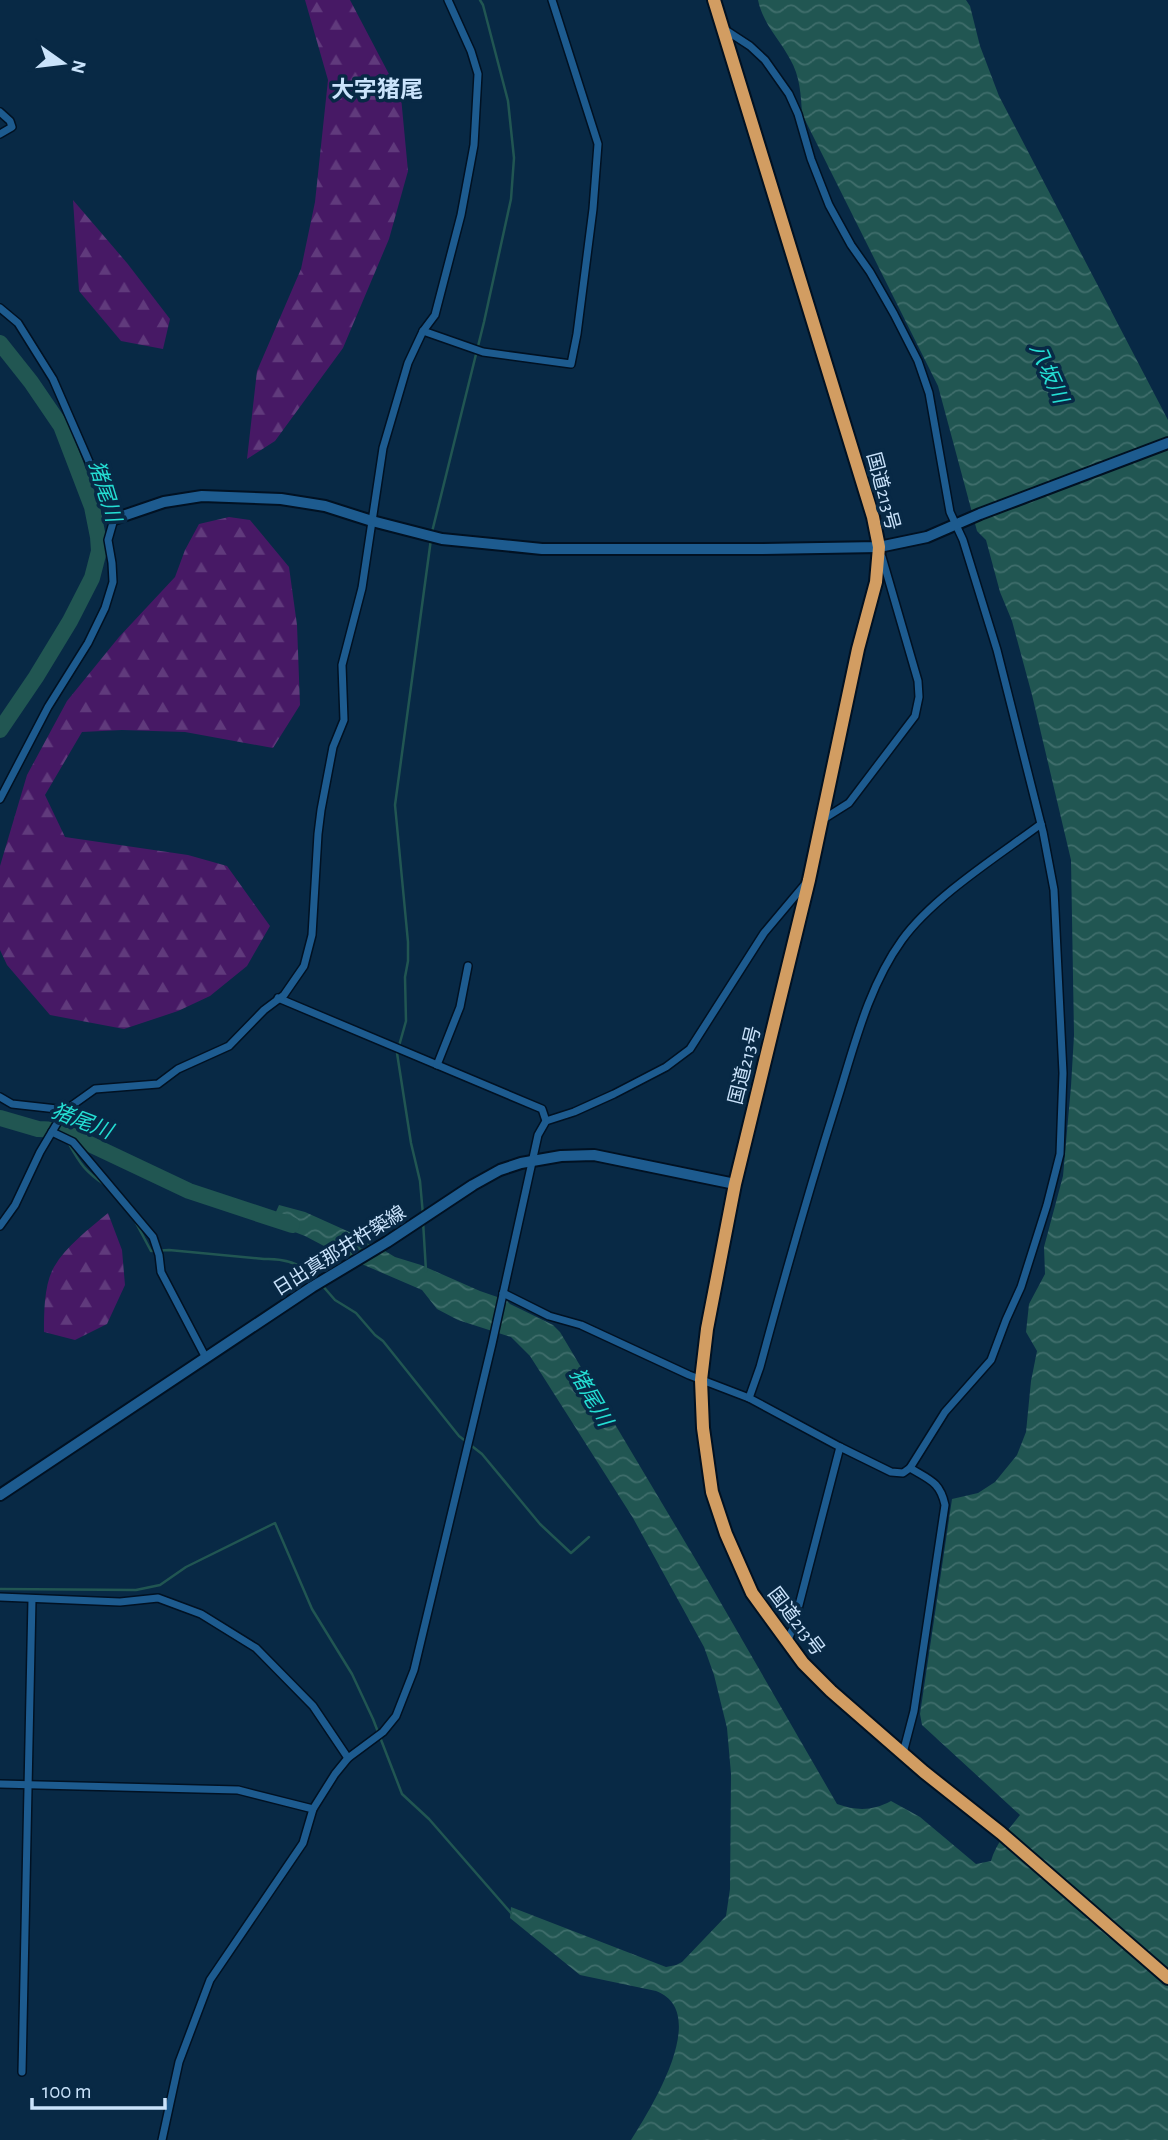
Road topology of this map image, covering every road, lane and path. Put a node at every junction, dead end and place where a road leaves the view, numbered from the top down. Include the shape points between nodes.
1 (448, 0) edge
2 (552, 0) edge
3 (714, 0) edge
4 (721, 27) junction
5 (0, 113) edge
6 (0, 134) edge
7 (0, 308) edge
8 (423, 331) junction
9 (1168, 443) edge
10 (114, 519) junction
11 (372, 521) junction
12 (956, 524) junction
13 (879, 547) junction
14 (0, 799) edge
15 (821, 820) junction
16 (1041, 824) junction
17 (809, 880) junction
18 (468, 966) dead end
19 (278, 998) junction
20 (437, 1065) junction
21 (0, 1097) edge
22 (66, 1110) junction
23 (546, 1121) junction
24 (52, 1132) junction
25 (533, 1161) junction
26 (734, 1184) junction
27 (0, 1226) edge
28 (503, 1293) junction
29 (206, 1358) junction
30 (701, 1380) junction
31 (749, 1398) junction
32 (840, 1447) junction
33 (910, 1468) junction
34 (0, 1495) edge
35 (0, 1597) edge
36 (32, 1599) junction
37 (787, 1642) junction
38 (903, 1753) junction
39 (348, 1758) junction
40 (0, 1784) edge
41 (27, 1784) junction
42 (313, 1809) junction
43 (1168, 1978) edge
44 (22, 2072) dead end
45 (162, 2140) edge

1 - 8 street via 471,51 478,95 461,215 435,315
2 - 8 street via 598,144 571,364 483,352
3 - 4 highway, 国道213号
4 - 12 street via 750,46 789,94 829,205 918,361
4 - 13 highway, 国道213号
5 - 6 street via 12,127
7 - 10 street via 18,323 53,379
8 - 11 street via 408,363 386,436
9 - 12 street
10 - 11 street via 164,502 202,496 281,499 325,506
10 - 14 street via 108,540 113,582 105,608
11 - 13 street via 442,538 542,549
11 - 19 street via 362,589 342,665 344,720 333,747 321,810 309,951 299,975
12 - 13 street via 927,537
12 - 16 street via 997,650
13 - 15 highway, 国道213号 via 876,582
13 - 15 street via 918,681 915,716 849,803
15 - 17 highway, 国道213号
16 - 31 street via 914,925 888,961 862,1021
16 - 33 street via 1054,890 1063,1073 1060,1154 1021,1287 991,1360 945,1412
17 - 23 street via 764,933 690,1049 625,1089
17 - 26 highway, 国道213号
18 - 20 street via 460,1007
19 - 20 street
19 - 22 street via 229,1046 178,1069 158,1084 95,1089
20 - 23 street via 542,1109
21 - 22 street via 12,1104
22 - 24 street
23 - 25 street
24 - 27 street
24 - 29 street via 73,1142 153,1237 161,1272
25 - 26 street, 日出真那井杵築線 via 594,1154
25 - 28 street
25 - 29 street, 日出真那井杵築線 via 499,1170
26 - 30 highway, 国道213号
28 - 30 street
28 - 39 street via 414,1670 396,1716
29 - 34 street, 日出真那井杵築線
30 - 31 street
30 - 37 highway, 国道213号 via 712,1492 752,1593
31 - 32 street
32 - 33 street via 891,1472
32 - 37 street
33 - 38 street via 942,1490 945,1505 914,1711
35 - 36 street
36 - 39 street via 120,1602 158,1598 201,1614 264,1656 313,1706
36 - 41 street
37 - 38 highway, 国道213号 via 831,1691
38 - 43 highway, 国道213号
39 - 42 street
40 - 41 street
41 - 42 street via 238,1790
41 - 44 street
42 - 45 street via 303,1843 210,1980 179,2062

